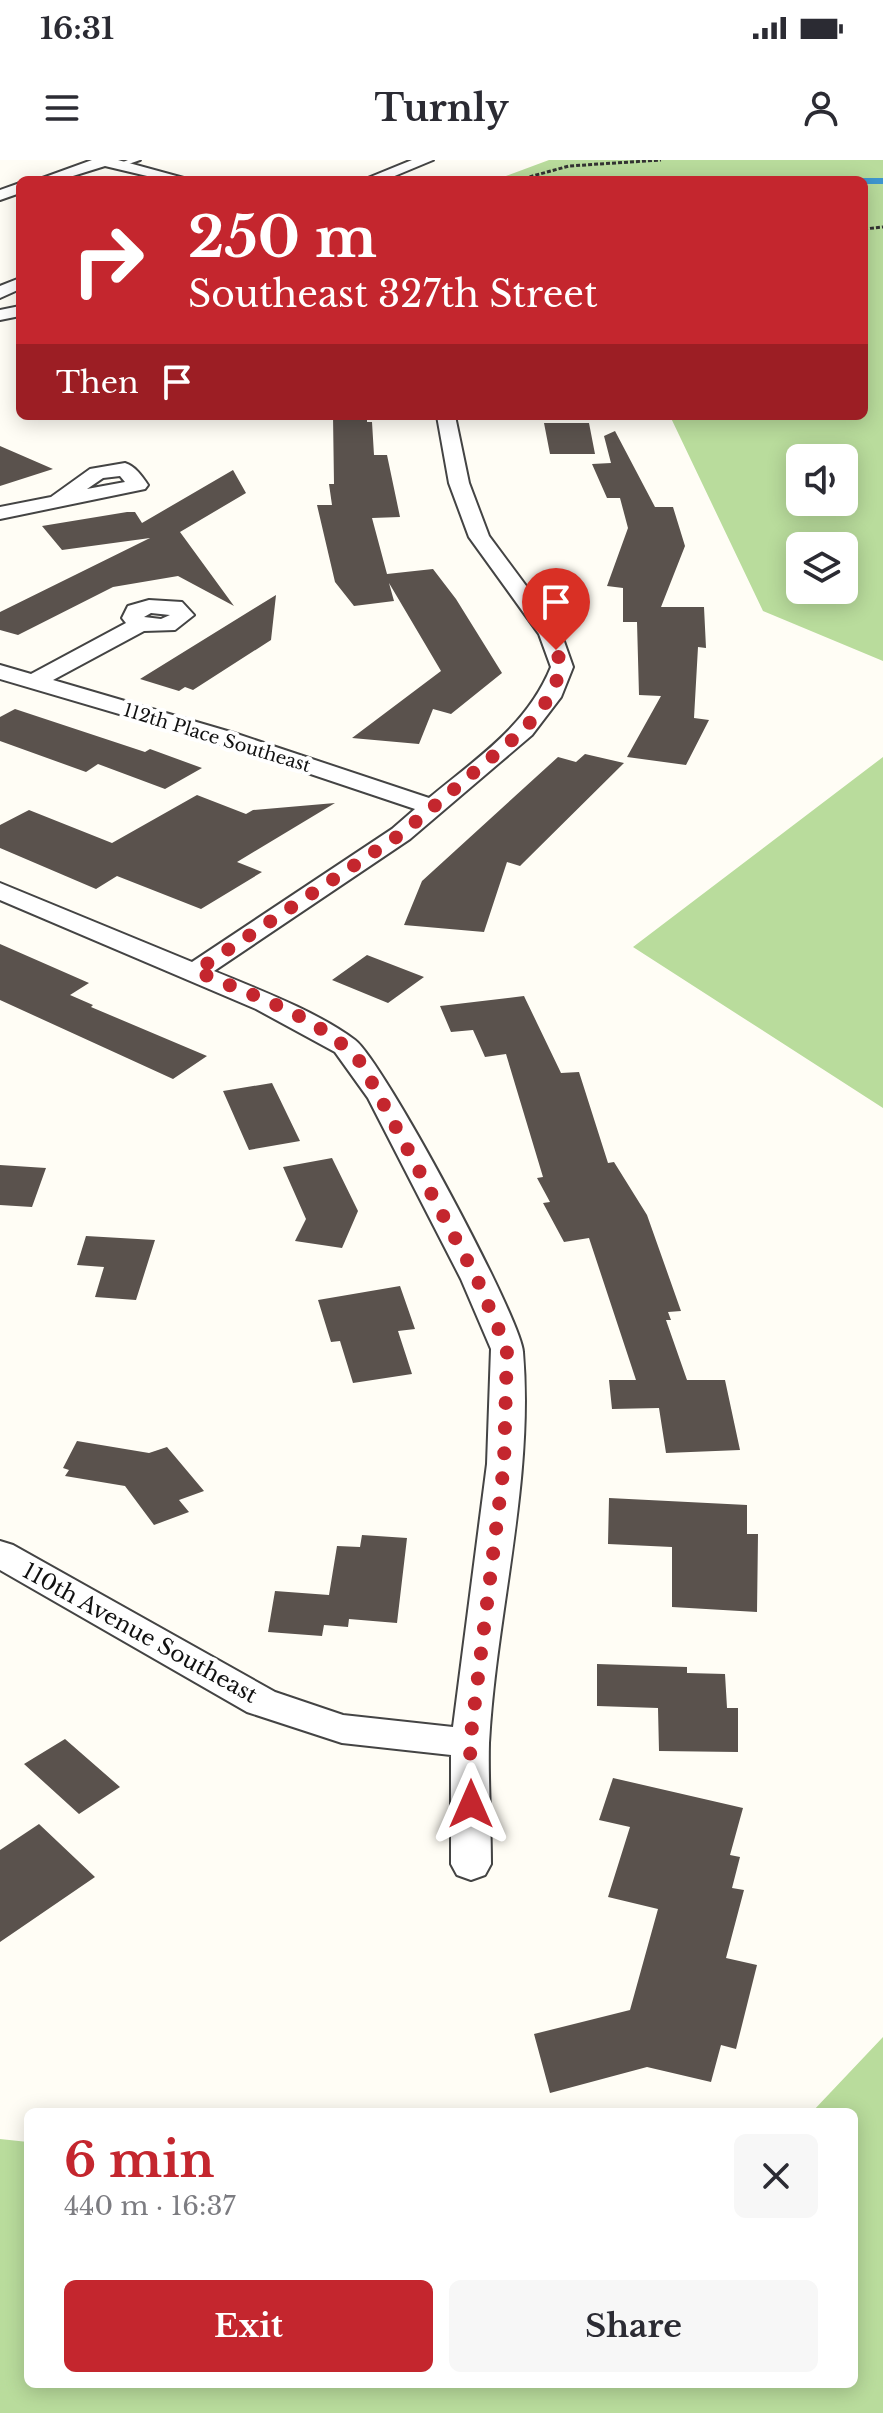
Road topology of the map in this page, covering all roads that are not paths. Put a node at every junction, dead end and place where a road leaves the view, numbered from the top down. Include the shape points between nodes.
1 (102, 160) edge
2 (426, 160) edge
3 (128, 162) edge
4 (56, 176) edge
5 (171, 176) edge
6 (382, 176) edge
7 (447, 420) edge
8 (58, 501) dead end
9 (0, 513) edge
10 (141, 624) dead end
11 (0, 672) edge
12 (31, 683) junction
13 (433, 807) junction
14 (0, 891) edge
15 (196, 971) junction
16 (0, 1554) edge
17 (470, 1743) junction
18 (471, 1864) dead end

1 - 3 street
1 - 4 street
2 - 6 street
3 - 5 street
7 - 13 street via 467,511 492,559 550,633 562,667 550,697 524,730
8 - 9 street
10 - 12 street
11 - 12 street, 112th Place Southeast
12 - 13 street, 112th Place Southeast via 226,738
13 - 15 street
14 - 15 street
15 - 17 street via 316,1027 362,1064 477,1279 507,1349 504,1464
16 - 17 street, 110th Avenue Southeast via 261,1702 342,1729
17 - 18 street

